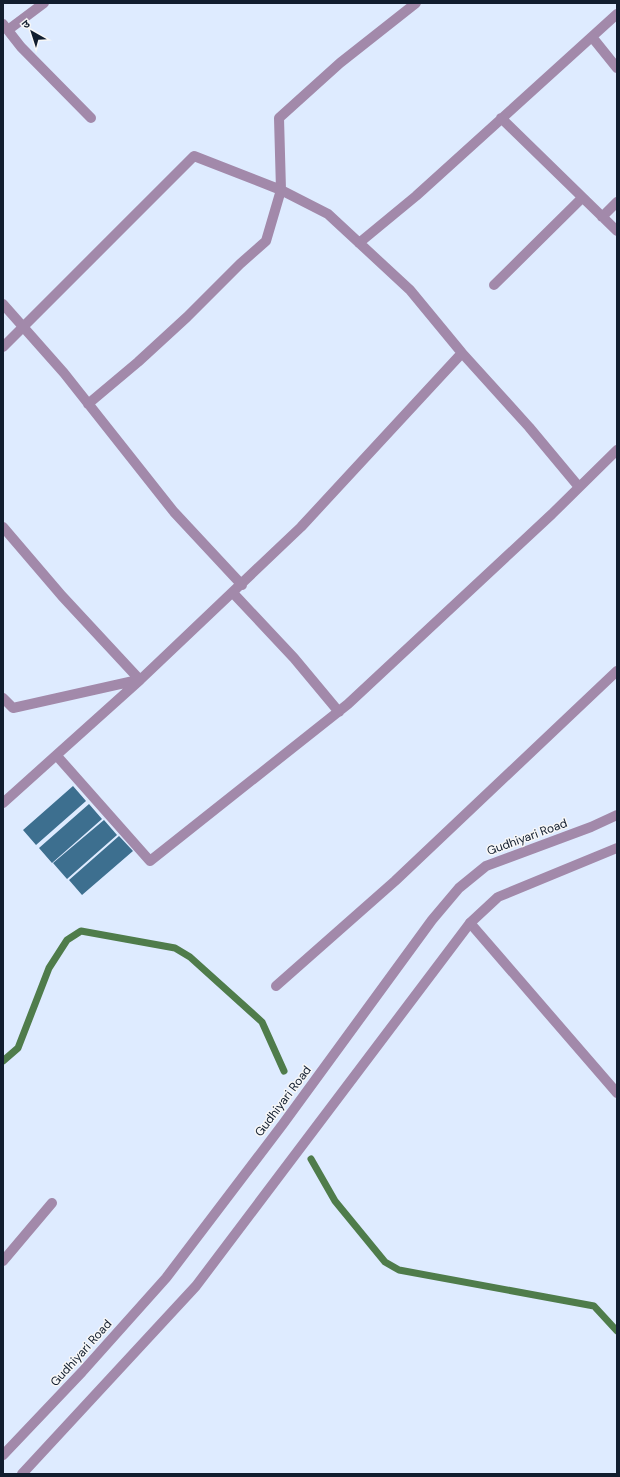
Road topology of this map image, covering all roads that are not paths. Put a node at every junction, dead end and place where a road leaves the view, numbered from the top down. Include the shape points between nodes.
1 (44, 3) edge
2 (416, 3) edge
3 (617, 14) edge
4 (6, 27) edge
5 (592, 37) junction
6 (617, 68) edge
7 (91, 118) dead end
8 (501, 118) junction
9 (281, 190) junction
10 (582, 198) junction
11 (617, 202) edge
12 (602, 217) junction
13 (617, 231) edge
14 (359, 243) junction
15 (494, 285) dead end
16 (3, 304) edge
17 (22, 327) junction
18 (3, 347) edge
19 (462, 353) junction
20 (88, 404) junction
21 (617, 450) edge
22 (579, 487) junction
23 (3, 527) edge
24 (242, 585) junction
25 (233, 593) junction
26 (617, 671) edge
27 (140, 680) junction
28 (3, 698) edge
29 (339, 712) junction
30 (56, 756) junction
31 (3, 802) edge
32 (617, 815) edge
33 (617, 848) edge
34 (470, 923) junction
35 (276, 986) dead end
36 (617, 1093) edge
37 (52, 1203) dead end
38 (3, 1261) edge
39 (3, 1455) edge
40 (22, 1474) edge

1 - 4 street
2 - 9 street via 340,63 279,118
3 - 5 street
4 - 7 street
5 - 6 street
5 - 8 street
8 - 10 street
8 - 14 street via 416,196
9 - 14 street via 328,214
9 - 17 street via 194,156
9 - 20 street via 266,241 188,317
10 - 12 street
10 - 15 street
11 - 12 street
12 - 13 street
14 - 19 street via 410,290
16 - 17 street
17 - 18 street
17 - 20 street
19 - 22 street
19 - 24 street via 301,527
20 - 24 street via 174,512
21 - 22 street
22 - 29 street
23 - 27 street via 62,596
24 - 25 street
25 - 27 street
25 - 29 street via 294,658
26 - 35 street via 395,881
27 - 28 street via 13,708
27 - 30 street
29 - 30 street via 150,861
30 - 31 street
32 - 39 street, Gudhiyari Road via 486,866 459,888 432,920 283,1124 166,1278
33 - 34 street via 498,897
34 - 36 street
34 - 40 street via 196,1286
37 - 38 street

